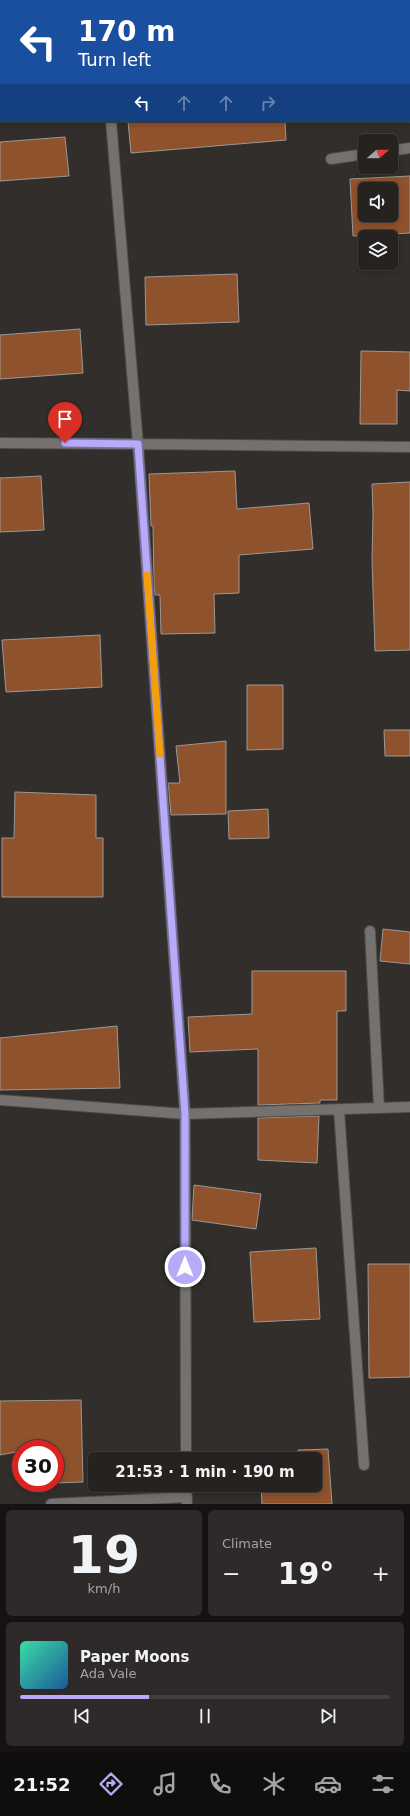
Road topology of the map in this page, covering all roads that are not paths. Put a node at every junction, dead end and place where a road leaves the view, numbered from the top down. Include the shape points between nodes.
1 (111, 122) edge
2 (410, 148) edge
3 (398, 150) edge
4 (358, 155) edge
5 (331, 159) dead end
6 (0, 443) edge
7 (138, 444) junction
8 (410, 447) edge
9 (370, 931) dead end
10 (0, 1100) edge
11 (410, 1107) edge
12 (379, 1108) junction
13 (339, 1110) junction
14 (185, 1114) junction
15 (186, 1452) edge
16 (364, 1465) dead end
17 (187, 1500) edge
18 (51, 1504) edge

1 - 7 street
2 - 3 street
4 - 5 street
6 - 7 street
7 - 8 street
7 - 14 street
9 - 12 street
10 - 14 street
11 - 12 street
12 - 13 street
13 - 14 street
13 - 16 street
14 - 15 street
17 - 18 street

